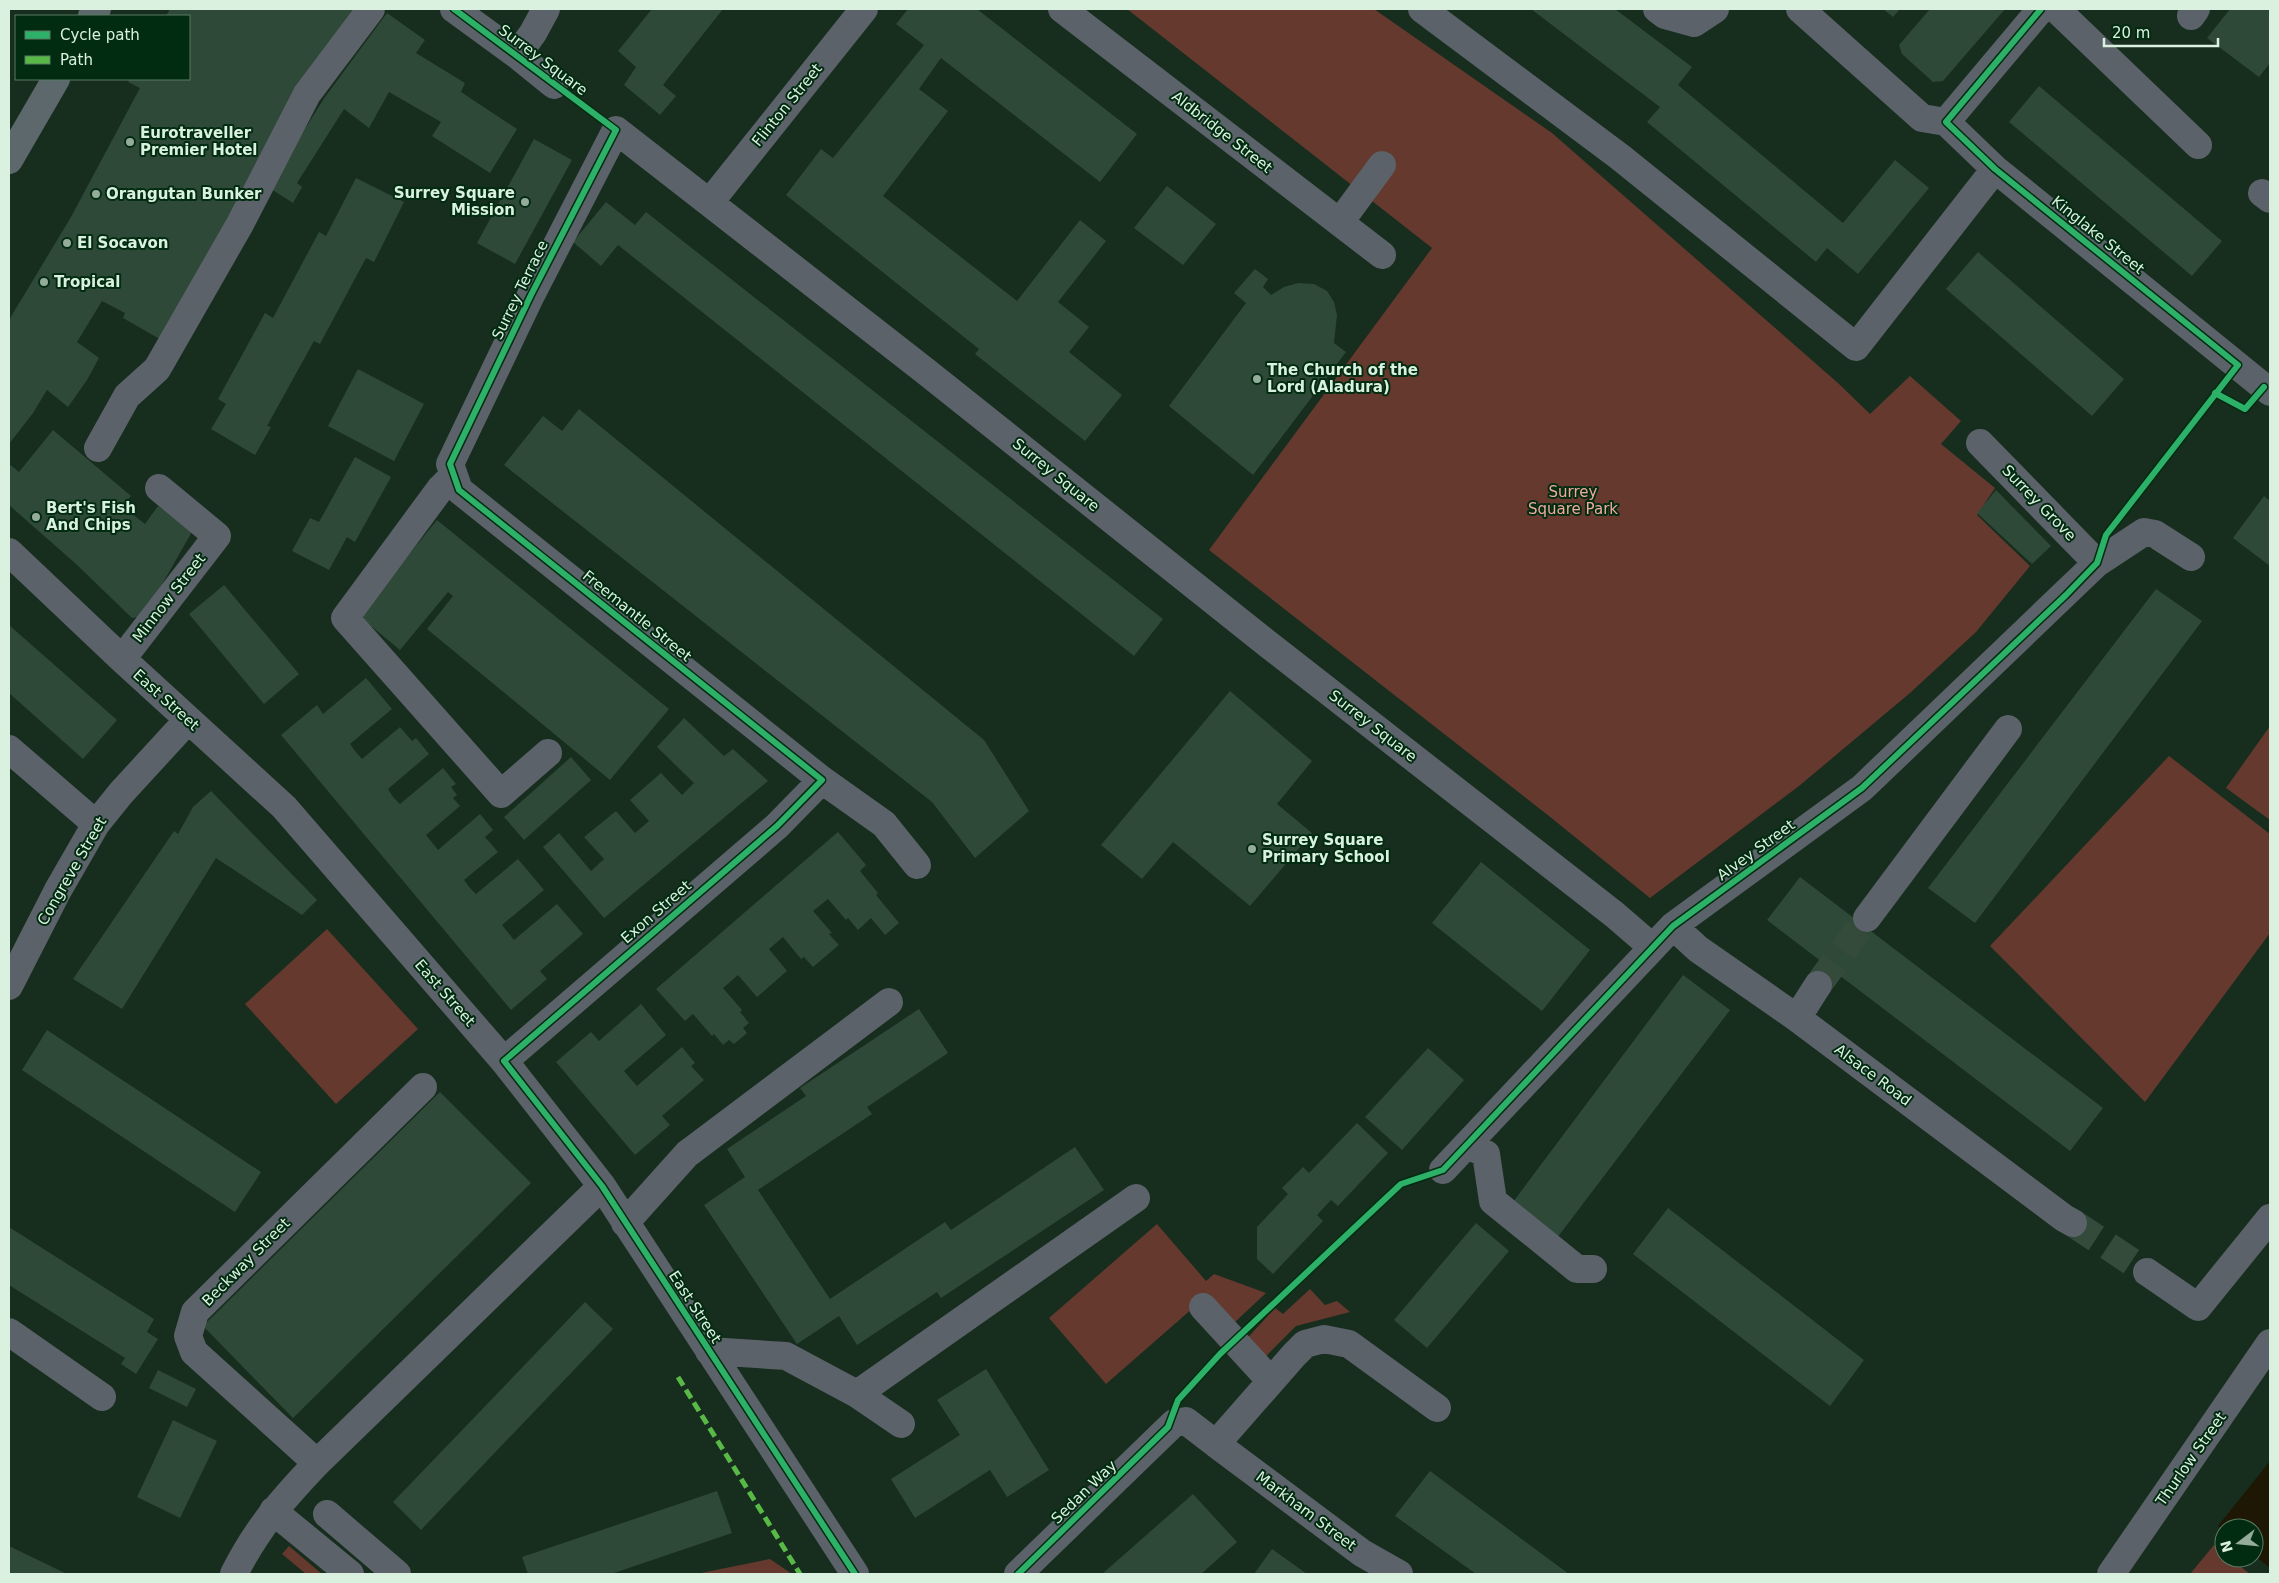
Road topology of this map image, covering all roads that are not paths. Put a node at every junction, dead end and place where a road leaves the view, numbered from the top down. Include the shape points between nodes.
1 (371, 9) edge
2 (454, 9) edge
3 (546, 9) edge
4 (864, 9) edge
5 (1062, 9) edge
6 (1422, 9) edge
7 (1657, 9) edge
8 (1715, 9) edge
9 (1800, 9) edge
10 (2041, 9) edge
11 (2056, 9) edge
12 (517, 55) junction
13 (55, 80) edge
14 (554, 85) dead end
15 (1946, 122) junction
16 (616, 130) joint
17 (2198, 145) dead end
18 (10, 156) edge
19 (1382, 165) dead end
20 (1995, 169) junction
21 (710, 202) junction
22 (1340, 222) junction
23 (1382, 255) dead end
24 (2270, 392) edge
25 (1980, 442) dead end
26 (98, 448) dead end
27 (451, 470) junction
28 (159, 488) dead end
29 (9, 552) edge
30 (2191, 557) dead end
31 (2097, 563) junction
32 (122, 659) junction
33 (188, 720) junction
34 (2008, 729) dead end
35 (9, 749) edge
36 (548, 754) dead end
37 (822, 780) junction
38 (96, 824) junction
39 (917, 865) dead end
40 (1867, 918) tunnel mouth
41 (1673, 926) junction
42 (1652, 947) junction
43 (1818, 985) tunnel mouth
44 (9, 986) edge
45 (889, 1002) dead end
46 (1797, 1018) junction
47 (504, 1061) junction
48 (423, 1087) dead end
49 (1468, 1145) junction
50 (1443, 1170) dead end
51 (602, 1186) junction
52 (1136, 1198) dead end
53 (2270, 1218) edge
54 (625, 1222) junction
55 (2073, 1223) tunnel mouth
56 (1593, 1269) dead end
57 (2147, 1272) tunnel mouth
58 (1203, 1307) dead end
59 (9, 1332) edge
60 (2270, 1343) edge
61 (709, 1351) junction
62 (2262, 1373) edge
63 (1270, 1380) junction
64 (857, 1394) junction
65 (102, 1397) dead end
66 (1437, 1408) dead end
67 (901, 1424) dead end
68 (1216, 1444) junction
69 (317, 1463) junction
70 (273, 1511) junction
71 (327, 1514) dead end
72 (234, 1574) edge
73 (350, 1574) edge
74 (397, 1574) edge
75 (855, 1574) edge
76 (1018, 1574) edge
77 (1399, 1574) edge
78 (2111, 1574) edge

1 - 26 street via 307,94 240,224 157,369 127,396
2 - 12 street, Surrey Square
3 - 12 street
4 - 21 street, Flinton Street
5 - 22 street, Aldbridge Street
6 - 20 street via 1620,156 1856,347
7 - 8 street via 1665,15 1694,23
9 - 15 street via 1922,118
10 - 15 street
11 - 17 street
12 - 14 street, Surrey Square
13 - 18 highway
15 - 20 street, Kinglake Street
16 - 21 street, Surrey Square
16 - 27 street, Surrey Terrace via 531,295
19 - 22 street
20 - 24 street, Kinglake Street
21 - 42 street, Surrey Square
22 - 23 street, Aldbridge Street
25 - 31 street, Surrey Grove
27 - 36 street, Surrey Terrace via 345,618 501,794
27 - 37 street, Freemantle Street via 458,490
28 - 32 street, Minnow Street via 217,536
29 - 32 street, East Street
30 - 31 street, Alvey Street via 2155,534 2144,532
31 - 41 street, Alvey Street via 1862,788
32 - 33 street, East Street
33 - 38 street, Congreve Street
33 - 47 street, East Street via 284,807
34 - 40 street
35 - 38 street
37 - 39 street, Freemantle Street via 884,824
37 - 47 street, Exon Street via 777,826
38 - 44 street, Congreve Street
41 - 42 street, Alvey Street
41 - 46 street, Alsace Road via 1698,949
42 - 49 street, Alvey Street
43 - 46 street
45 - 54 street via 687,1154
46 - 55 street, Alsace Road
47 - 51 street, East Street
48 - 69 street, Beckway Street via 195,1312 188,1336 194,1352
49 - 50 street, Alvey Street
49 - 56 street via 1486,1154 1493,1201 1577,1269
51 - 54 street, East Street
51 - 69 street
52 - 64 street
53 - 57 street via 2198,1307
54 - 61 street, East Street
58 - 63 street
59 - 65 street
60 - 62 street, Thurlow Street
61 - 64 street via 786,1356
61 - 75 street, East Street
62 - 78 street, Thurlow Street
63 - 66 street via 1306,1344 1324,1339 1349,1344
63 - 68 street
64 - 67 street
68 - 76 street, Sedan Way via 1186,1421 1174,1423
68 - 77 street, Markham Street via 1362,1553
69 - 70 street
70 - 72 street
70 - 73 street
71 - 74 street

